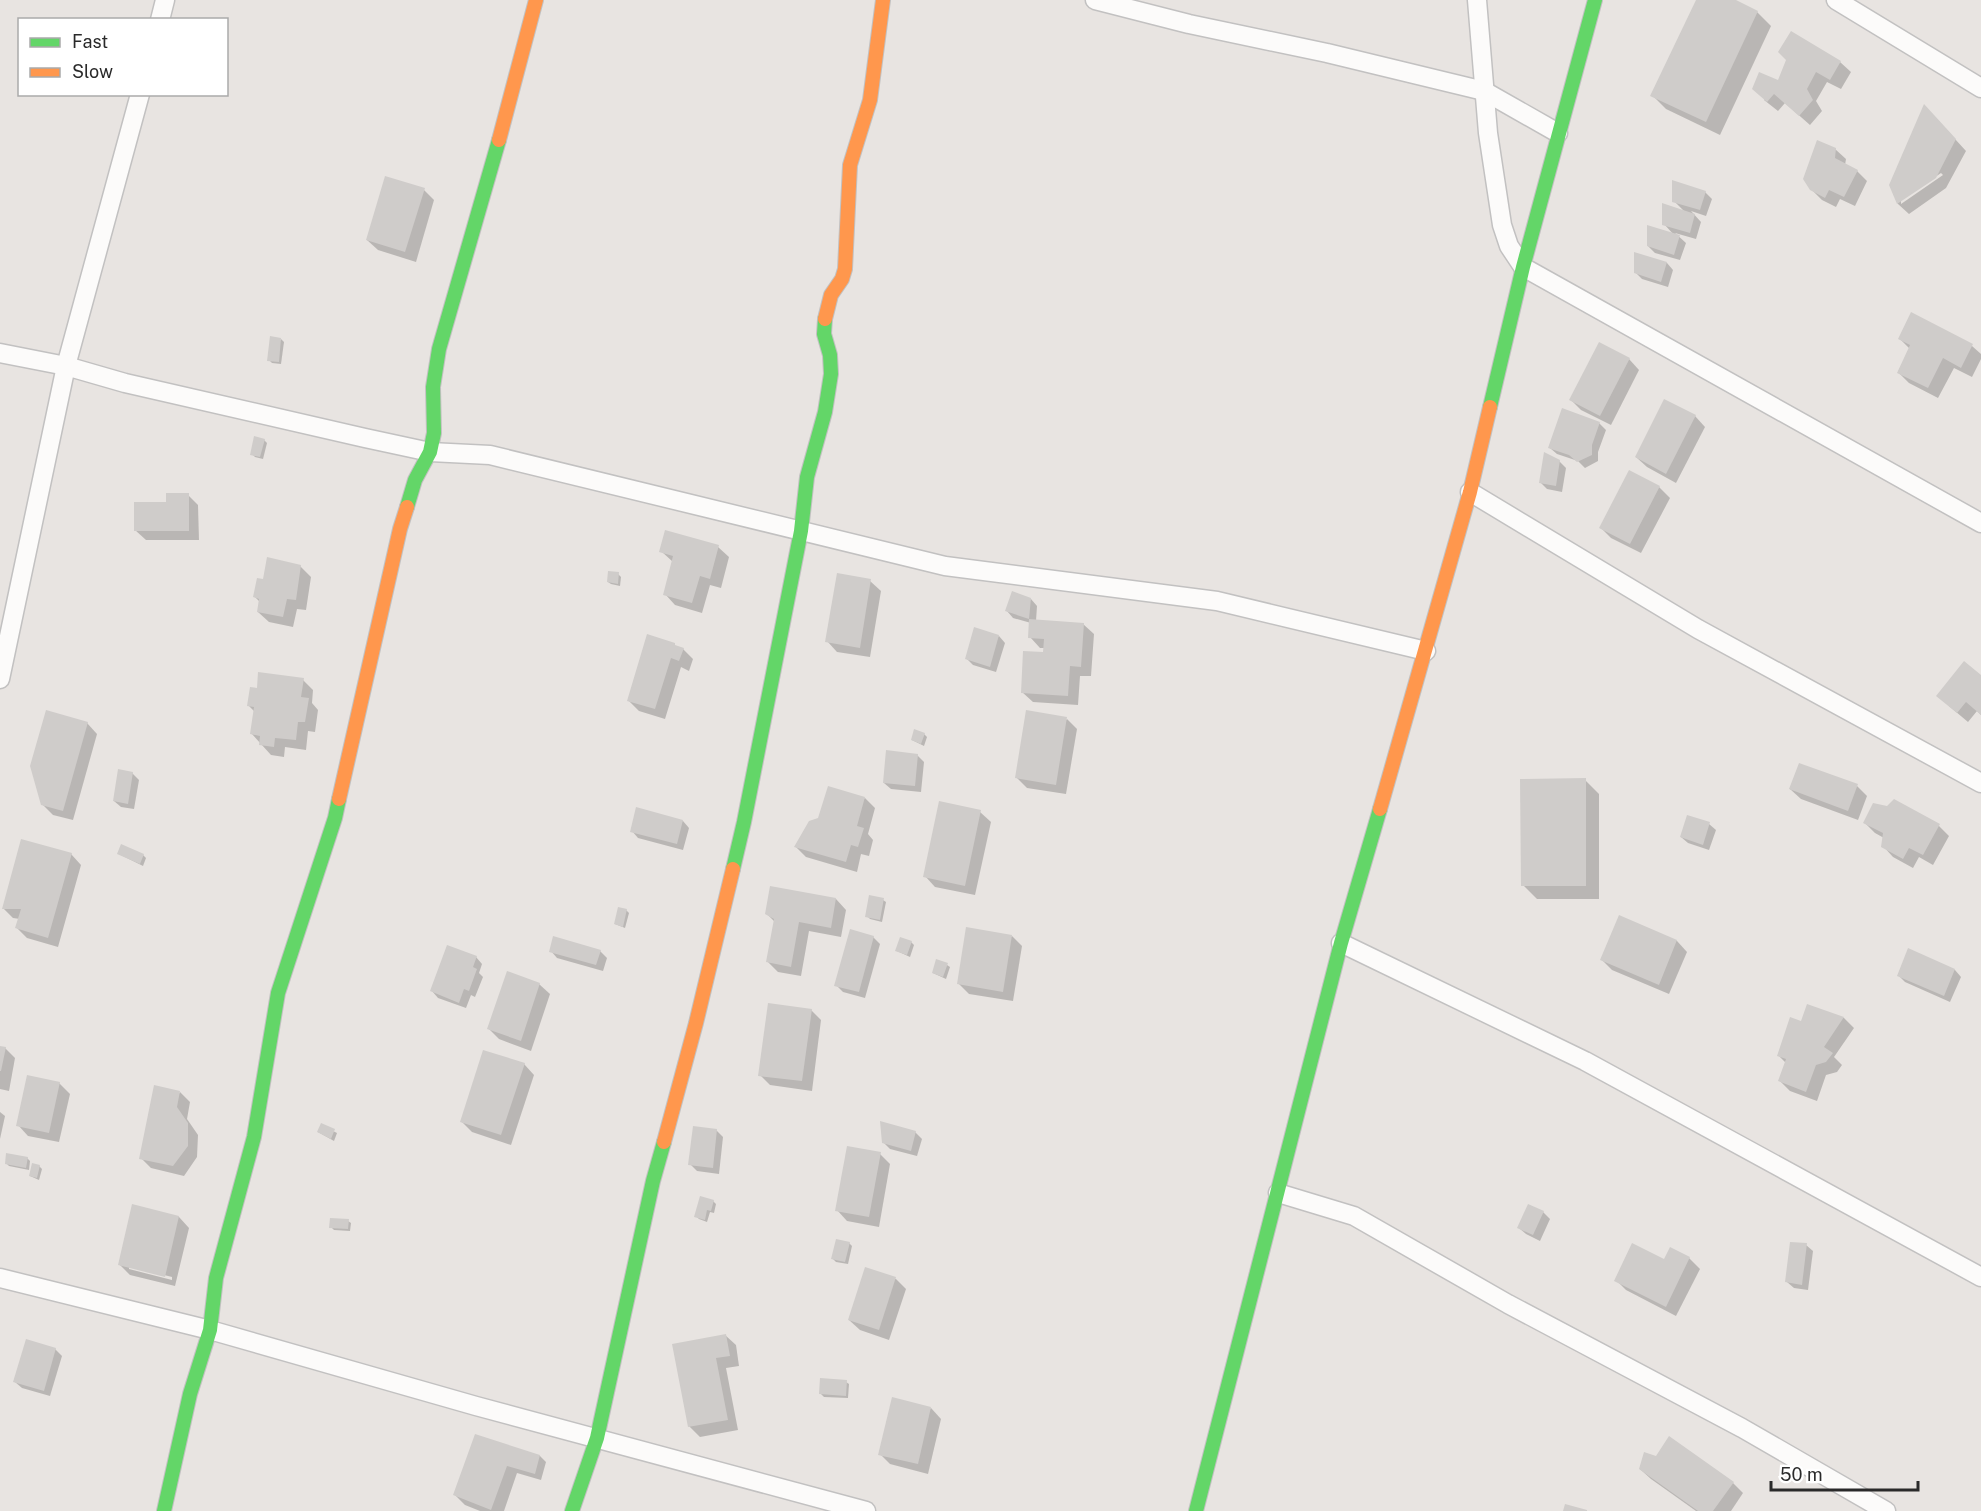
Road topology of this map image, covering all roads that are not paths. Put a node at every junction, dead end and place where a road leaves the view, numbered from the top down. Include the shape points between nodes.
1 (165, 0) edge
2 (536, 0) edge
3 (883, 0) edge
4 (1095, 0) edge
5 (1477, 0) edge
6 (1595, 0) edge
7 (1836, 0) edge
8 (160, 18) edge
9 (1981, 88) edge
10 (1484, 92) junction
11 (139, 96) edge
12 (1558, 133) junction
13 (1523, 267) junction
14 (0, 353) edge
15 (66, 366) junction
16 (430, 452) junction
17 (1470, 492) junction
18 (1981, 523) edge
19 (801, 531) junction
20 (1426, 651) junction
21 (0, 680) edge
22 (1981, 783) edge
23 (1341, 943) junction
24 (1278, 1193) junction
25 (1981, 1277) edge
26 (0, 1278) edge
27 (210, 1330) junction
28 (597, 1438) junction
29 (164, 1511) edge
30 (572, 1511) edge
31 (866, 1511) edge
32 (1196, 1511) edge
33 (1886, 1511) edge

1 - 8 street
2 - 16 street via 439,349
3 - 19 street via 870,100 850,165 845,269 831,295 825,318 831,374 807,477
4 - 10 street
5 - 10 street
6 - 12 street
7 - 9 street
10 - 12 street
10 - 13 street via 1502,225 1509,246
11 - 15 street
12 - 13 street
13 - 17 street
13 - 18 street
14 - 15 street
15 - 16 street
15 - 21 street
16 - 19 street via 489,455
16 - 27 street via 415,480 400,529 335,818 278,993 254,1137 216,1278
17 - 20 street
17 - 22 street via 1698,629
19 - 20 street via 945,566 1217,601
19 - 28 street via 744,822 653,1181
20 - 23 street
23 - 24 street
23 - 25 street via 1585,1061
24 - 32 street
24 - 33 street via 1354,1216 1508,1305 1742,1428
26 - 27 street
27 - 28 street
27 - 29 street via 190,1394
28 - 30 street
28 - 31 street

